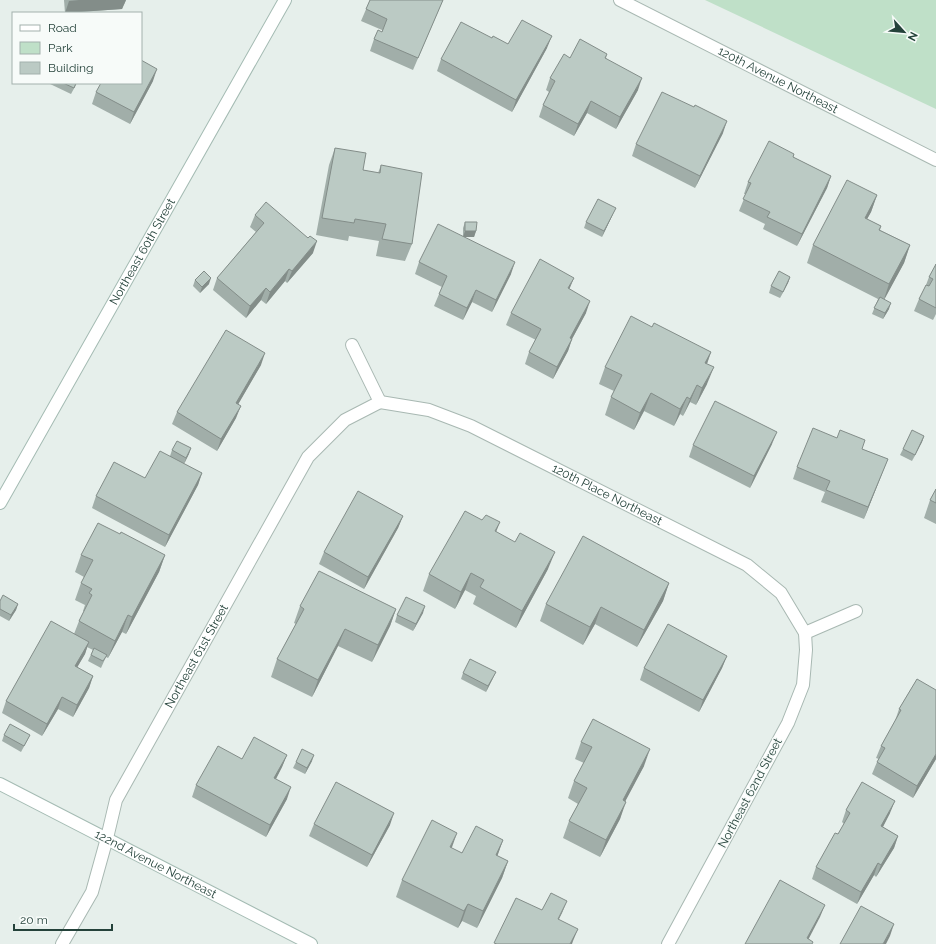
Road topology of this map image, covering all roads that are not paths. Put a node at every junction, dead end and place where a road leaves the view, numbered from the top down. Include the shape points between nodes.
1 (285, 0) edge
2 (620, 0) edge
3 (936, 160) edge
4 (352, 345) dead end
5 (380, 402) junction
6 (0, 503) edge
7 (856, 611) dead end
8 (805, 633) junction
9 (0, 784) edge
10 (107, 838) junction
11 (62, 944) edge
12 (311, 944) edge
13 (668, 944) edge

1 - 6 street, Northeast 60th Street
2 - 3 street, 120th Avenue Northeast
4 - 5 street
5 - 8 street, 120th Place Northeast via 429,410 471,426 746,565 781,593
5 - 10 street, Northeast 61st Street via 345,420 308,457 116,800
7 - 8 street
8 - 13 street, Northeast 62nd Street via 803,685 788,723
9 - 10 street, 122nd Avenue Northeast
10 - 11 street, Northeast 61st Street via 92,892
10 - 12 street, 122nd Avenue Northeast

